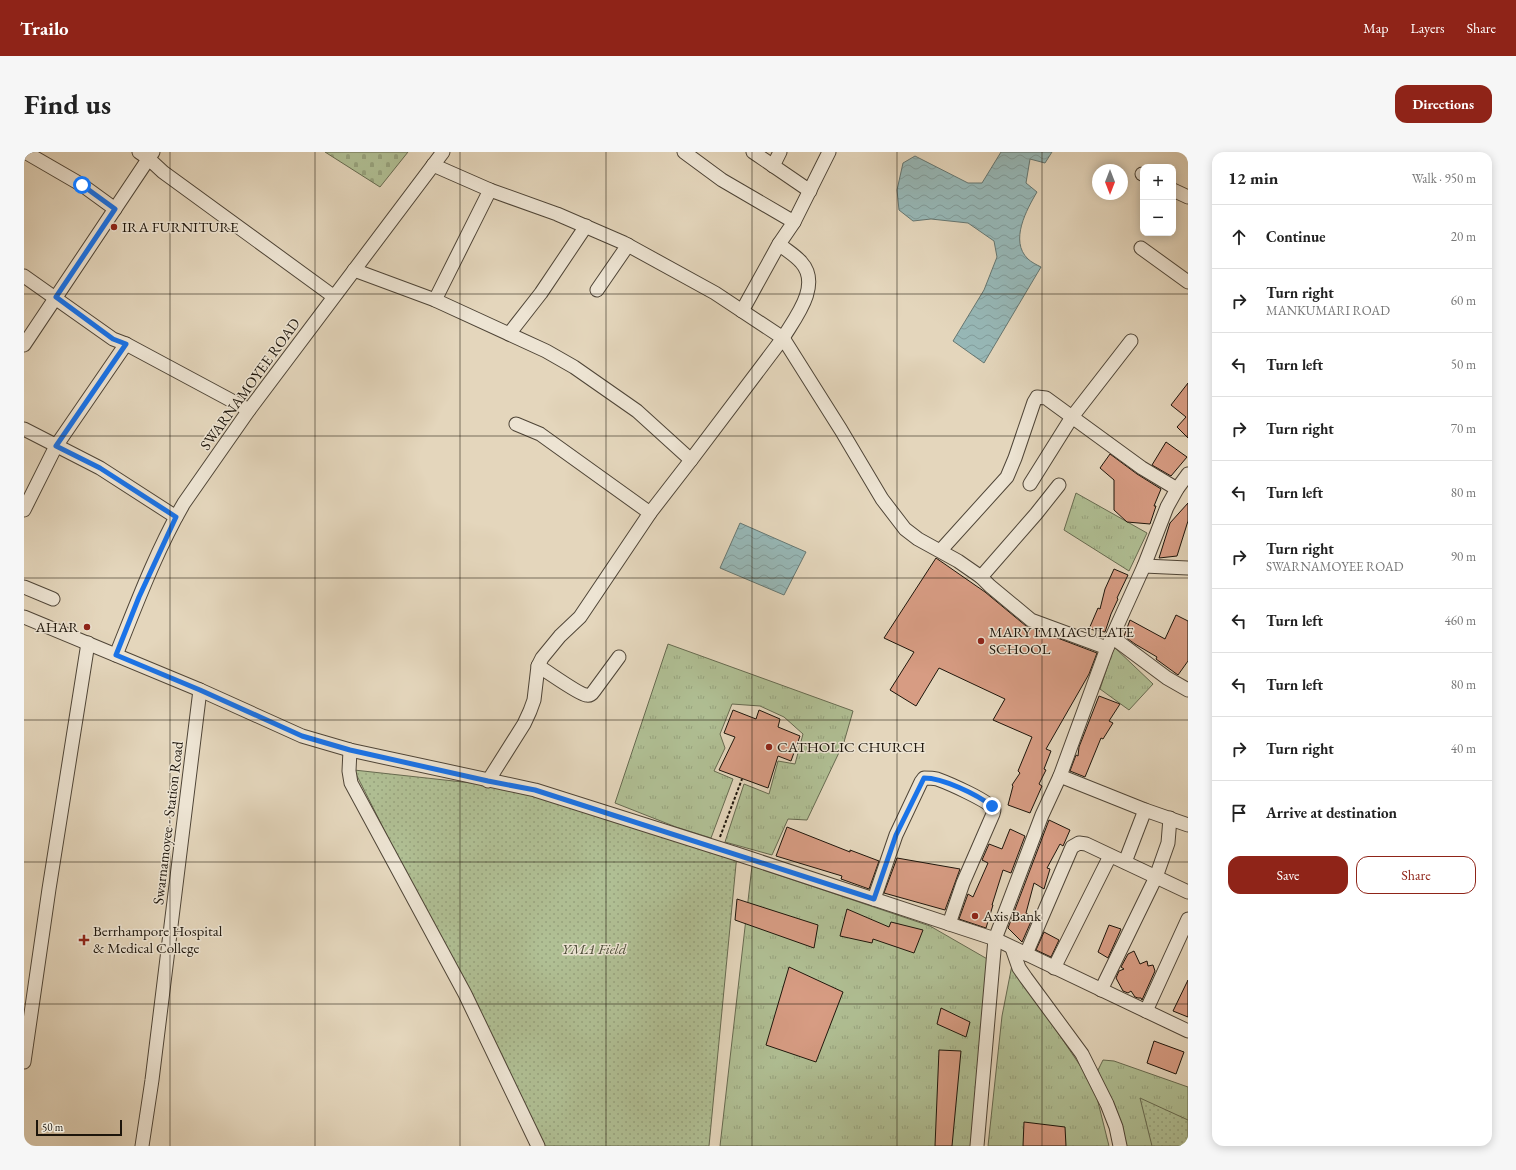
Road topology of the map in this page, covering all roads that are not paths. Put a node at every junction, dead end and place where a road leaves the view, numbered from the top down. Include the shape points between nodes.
1 (25, 152) edge
2 (442, 152) edge
3 (684, 152) edge
4 (752, 152) edge
5 (780, 152) edge
6 (829, 152) edge
7 (147, 154) edge
8 (433, 165) junction
9 (773, 166) junction
10 (490, 190) junction
11 (810, 191) junction
12 (1176, 191) edge
13 (1188, 197) edge
14 (115, 209) junction
15 (794, 222) junction
16 (586, 226) junction
17 (779, 244) junction
18 (628, 245) junction
19 (1141, 248) dead end
20 (354, 270) junction
21 (24, 276) edge
22 (1188, 282) edge
23 (597, 290) dead end
24 (334, 296) junction
25 (56, 297) junction
26 (435, 300) junction
27 (742, 311) junction
28 (509, 334) junction
29 (783, 338) junction
30 (1131, 341) dead end
31 (126, 344) junction
32 (24, 345) edge
33 (249, 410) junction
34 (1072, 417) junction
35 (516, 424) dead end
36 (25, 431) edge
37 (56, 446) junction
38 (691, 460) junction
39 (1188, 474) edge
40 (1030, 484) dead end
41 (1059, 485) dead end
42 (1177, 489) junction
43 (24, 510) edge
44 (650, 513) junction
45 (176, 517) junction
46 (941, 550) junction
47 (1144, 566) junction
48 (1188, 568) edge
49 (981, 577) junction
50 (24, 587) edge
51 (52, 599) dead end
52 (24, 617) edge
53 (1109, 642) junction
54 (88, 643) junction
55 (116, 655) junction
56 (619, 657) dead end
57 (538, 666) junction
58 (200, 690) junction
59 (1188, 690) edge
60 (350, 750) junction
61 (1060, 776) junction
62 (488, 781) junction
63 (1145, 810) junction
64 (1170, 818) junction
65 (1188, 825) edge
66 (1110, 856) junction
67 (1125, 862) junction
68 (1156, 876) junction
69 (1188, 892) edge
70 (874, 899) junction
71 (1188, 919) edge
72 (949, 924) junction
73 (994, 939) junction
74 (1012, 948) junction
75 (1026, 954) junction
76 (1054, 968) junction
77 (30, 972) edge
78 (1101, 990) junction
79 (1146, 1011) junction
80 (1188, 1031) edge
81 (24, 1062) edge
82 (142, 1146) edge
83 (538, 1146) edge
84 (976, 1146) edge
85 (1120, 1146) edge

1 - 14 street via 82,185
2 - 8 street, SWARNAMOYEE ROAD
3 - 15 street via 722,180
4 - 9 street
5 - 9 street
6 - 11 street
7 - 14 street
7 - 24 street via 164,172
8 - 10 street
8 - 20 street, SWARNAMOYEE ROAD
9 - 11 street
10 - 16 street
10 - 26 street
11 - 15 street
12 - 13 street
14 - 25 street
15 - 17 street
16 - 18 street
16 - 28 street via 541,293
17 - 27 street
17 - 29 street via 801,262 809,281 803,304
18 - 23 street
18 - 27 street via 715,293
19 - 22 street
20 - 24 street, SWARNAMOYEE ROAD
20 - 26 street
21 - 25 street
24 - 33 street, SWARNAMOYEE ROAD
25 - 31 street via 113,339
25 - 32 street
26 - 28 street
27 - 29 street
28 - 38 street via 574,367 637,411
29 - 38 street
29 - 46 street via 896,519 918,539
30 - 34 street
31 - 33 street
31 - 37 street
33 - 45 street, SWARNAMOYEE ROAD
34 - 40 street
34 - 42 street via 1142,468
34 - 46 street via 1046,398 1037,397 1007,477
35 - 44 street via 540,434
36 - 37 street
37 - 43 street
37 - 45 street via 100,468
38 - 44 street
39 - 42 street
41 - 49 street
42 - 47 street via 1167,507
44 - 57 street via 580,617 549,649
45 - 55 street, SWARNAMOYEE ROAD via 139,597
46 - 49 street
47 - 48 street
47 - 53 street
49 - 53 street via 1030,620
50 - 51 street
52 - 54 street
53 - 59 street
53 - 61 street
54 - 55 street
54 - 77 street
55 - 58 street
56 - 57 street via 588,696
57 - 62 street via 530,712
58 - 60 street via 302,736
58 - 82 street, Swarnamoyee - Station Road
60 - 62 street
60 - 83 street via 349,771 352,783 464,994
61 - 63 street
61 - 73 street via 1042,815
62 - 70 street via 535,790
63 - 64 street
63 - 67 street
64 - 65 street
64 - 68 street via 1168,843
66 - 67 street
66 - 75 street via 1082,842 1072,847
66 - 76 street
67 - 68 street
68 - 69 street
68 - 78 street
70 - 72 street
70 - 72 street via 896,835 924,778 935,778 965,791 994,810 963,883
71 - 79 street
72 - 73 street
73 - 74 street
73 - 84 street
74 - 75 street
74 - 85 street via 1019,968 1082,1054 1107,1104
75 - 76 street
76 - 78 street
77 - 81 street
78 - 79 street
79 - 80 street

